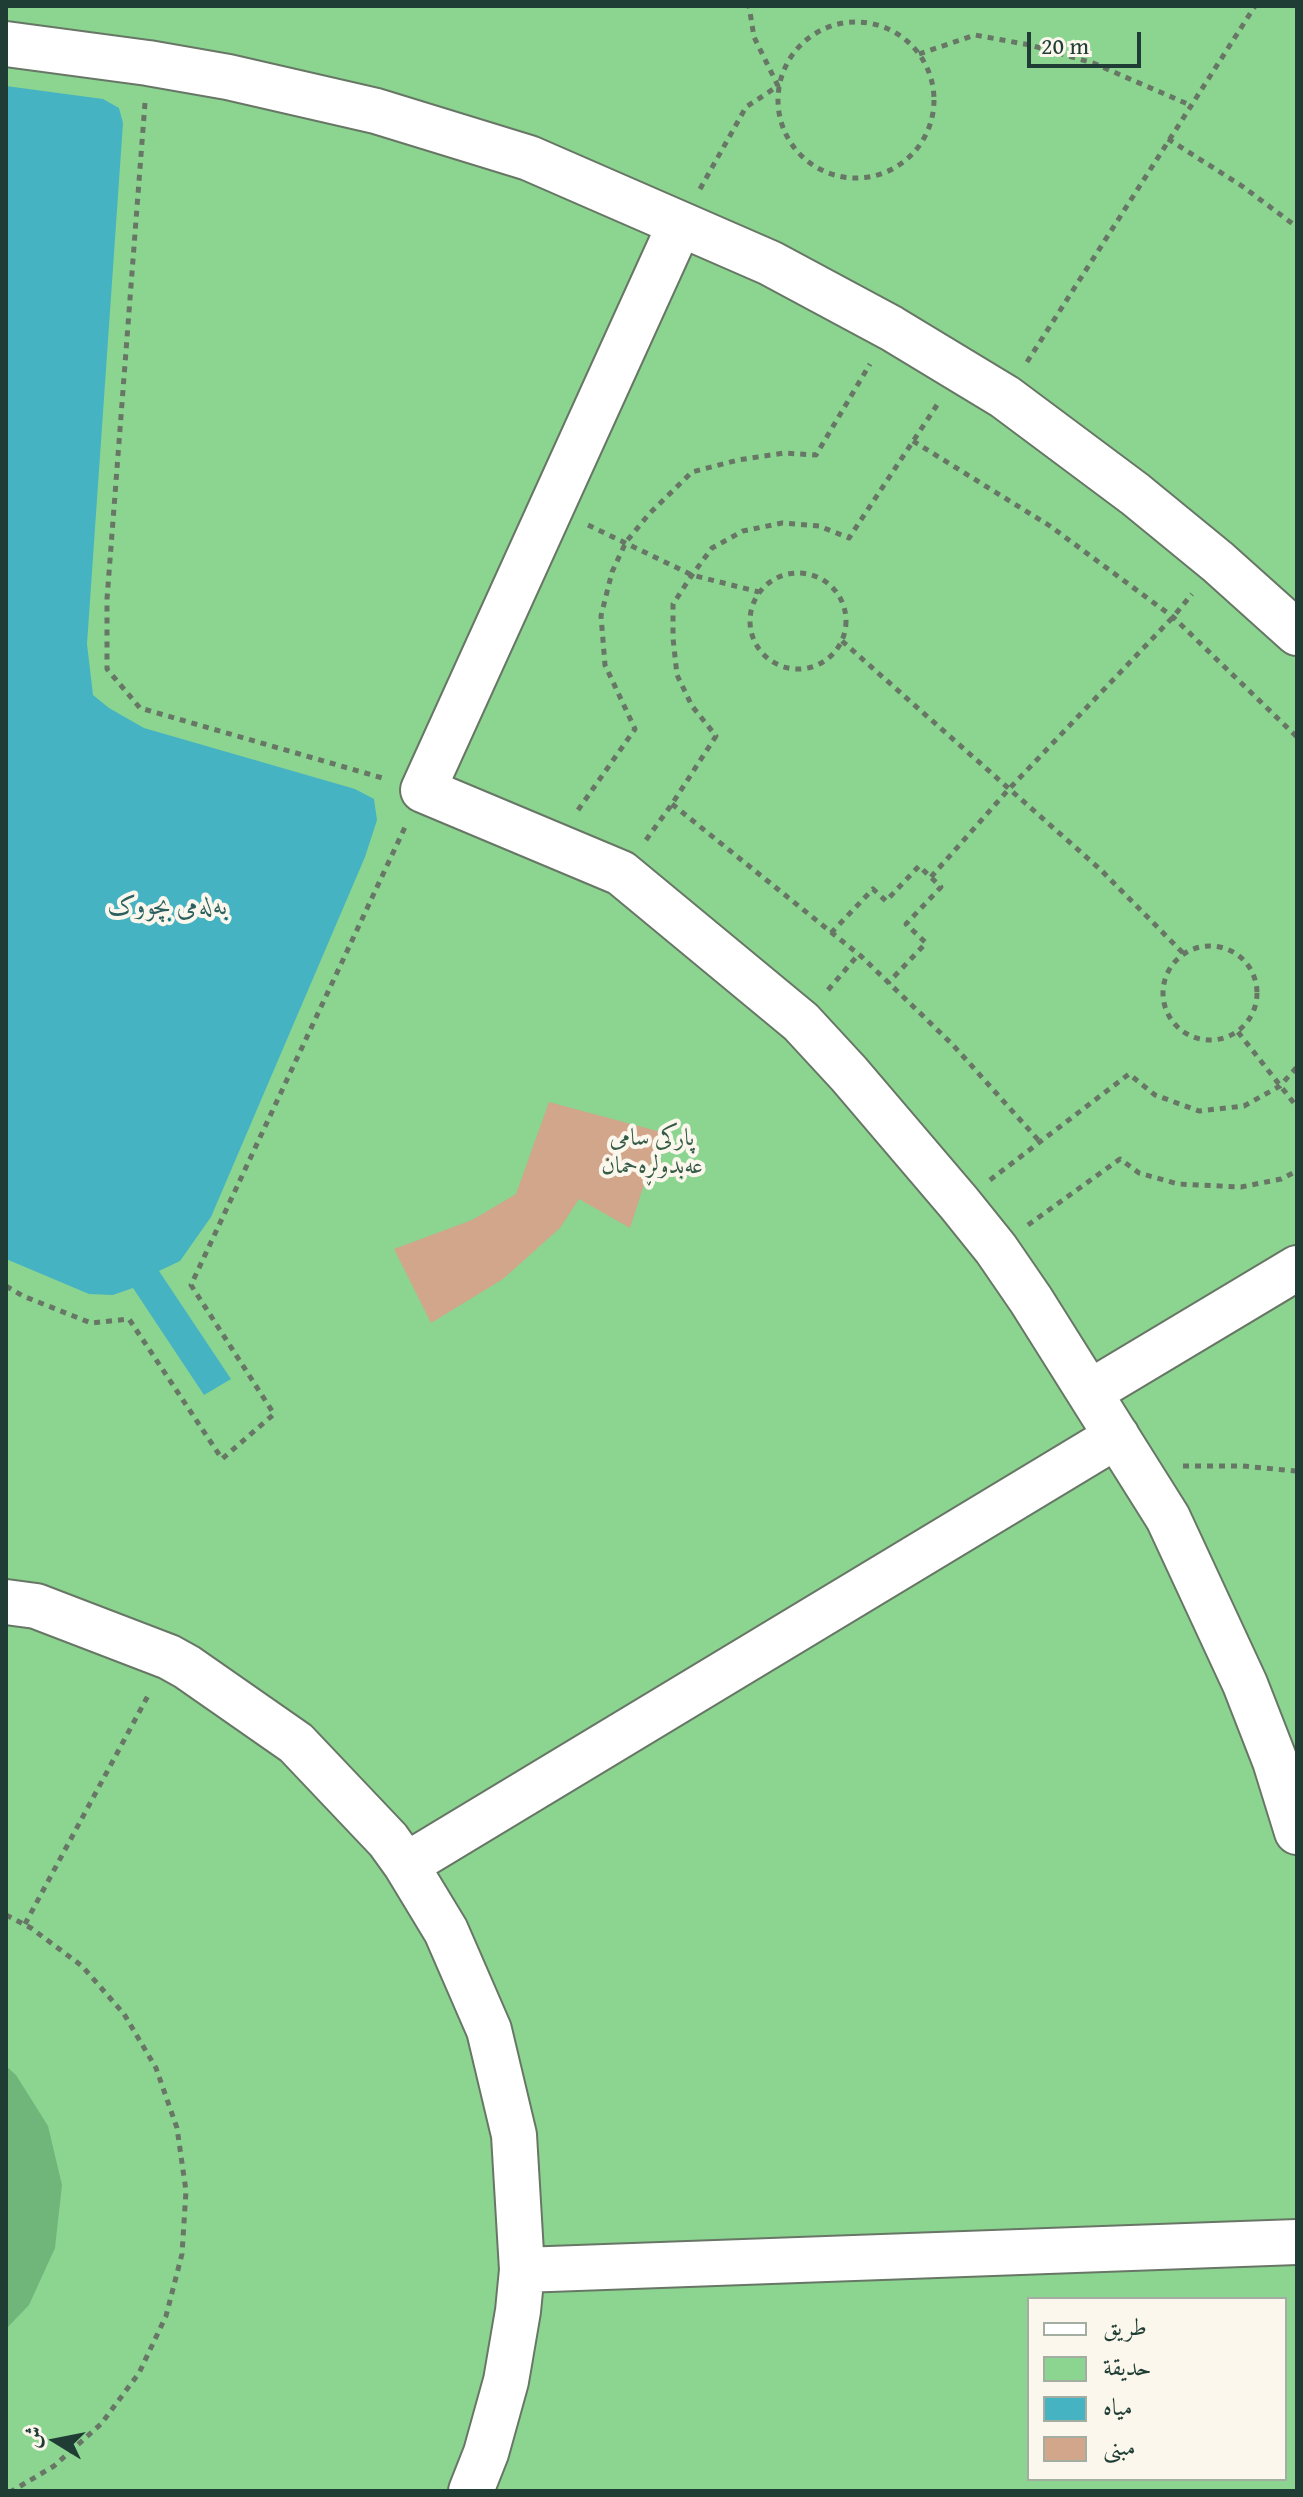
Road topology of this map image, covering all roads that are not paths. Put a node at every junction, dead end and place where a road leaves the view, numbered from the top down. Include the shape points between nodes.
1 (6, 44) edge
2 (680, 224) junction
3 (1297, 633) edge
4 (1297, 1268) edge
5 (1090, 1392) junction
6 (1117, 1436) junction
7 (6, 1602) edge
8 (1297, 1832) edge
9 (406, 1865) junction
10 (1297, 2242) edge
11 (522, 2270) junction
12 (471, 2491) edge

1 - 2 lane via 228,77 390,116 529,158
2 - 3 lane via 770,263 1005,397 1135,494
2 - 5 lane via 423,790 621,873 801,1022 996,1249
4 - 5 lane
5 - 6 lane
6 - 8 lane via 1168,1518 1245,1684
6 - 9 lane
7 - 9 lane via 36,1606 169,1657 296,1743
9 - 11 lane via 446,1931 489,2030 514,2135
10 - 11 lane
11 - 12 lane via 506,2381

